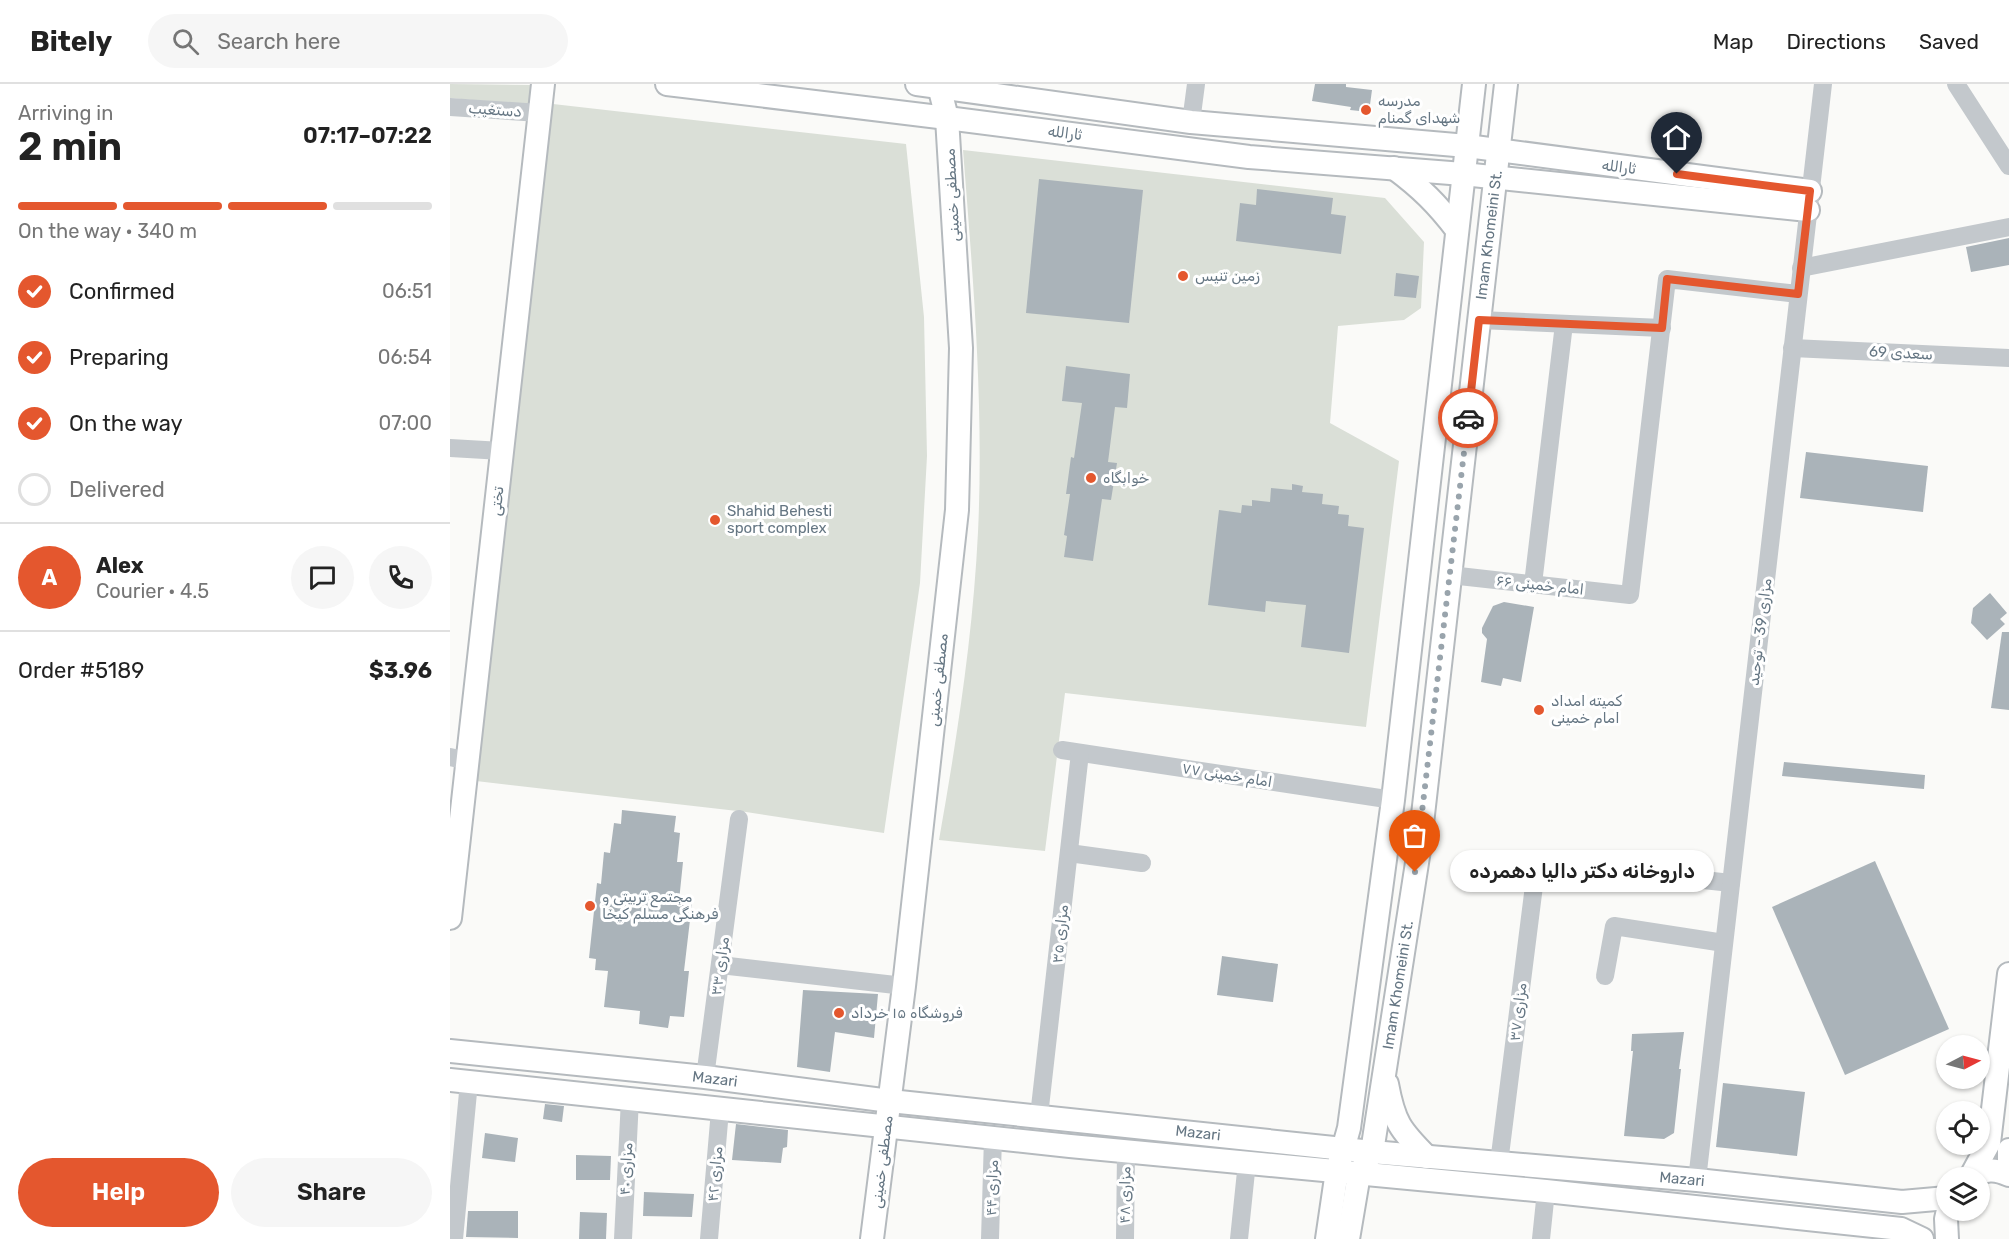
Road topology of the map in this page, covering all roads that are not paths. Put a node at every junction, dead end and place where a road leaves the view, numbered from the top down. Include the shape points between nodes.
1 (543, 84) edge
2 (667, 84) edge
3 (1196, 84) edge
4 (1474, 84) edge
5 (1506, 84) edge
6 (1823, 84) edge
7 (1956, 84) edge
8 (931, 85) edge
9 (450, 107) edge
10 (540, 113) junction
11 (947, 118) junction
12 (1191, 122) junction
13 (1467, 146) junction
14 (1498, 151) junction
15 (2009, 166) edge
16 (1394, 168) junction
17 (1463, 174) junction
18 (1496, 178) junction
19 (1809, 201) junction
20 (2009, 227) edge
21 (1457, 230) junction
22 (1802, 268) junction
23 (1798, 294) junction
24 (1479, 320) junction
25 (1564, 324) junction
26 (1662, 328) junction
27 (1792, 348) junction
28 (2009, 358) edge
29 (450, 448) edge
30 (502, 451) junction
31 (1450, 575) junction
32 (1533, 584) junction
33 (1062, 750) dead end
34 (1080, 753) junction
35 (459, 759) edge
36 (1393, 800) junction
37 (739, 819) dead end
38 (1069, 853) junction
39 (1142, 863) dead end
40 (1731, 883) junction
41 (452, 888) edge
42 (450, 918) edge
43 (1724, 943) junction
44 (720, 965) junction
45 (2009, 974) edge
46 (1605, 976) dead end
47 (904, 986) junction
48 (450, 1051) edge
49 (1384, 1071) junction
50 (705, 1077) junction
51 (459, 1081) edge
52 (630, 1100) junction
53 (890, 1101) junction
54 (720, 1110) junction
55 (1039, 1116) junction
56 (886, 1126) junction
57 (993, 1137) junction
58 (1344, 1148) junction
59 (2009, 1150) edge
60 (1126, 1151) junction
61 (1372, 1152) junction
62 (1427, 1156) junction
63 (1247, 1162) junction
64 (2009, 1162) edge
65 (1499, 1163) junction
66 (1976, 1167) edge
67 (1990, 1170) edge
68 (1337, 1171) junction
69 (1359, 1174) junction
70 (2009, 1175) edge
71 (1697, 1180) junction
72 (1546, 1191) junction
73 (1936, 1199) edge
74 (1946, 1221) edge
75 (454, 1239) edge
76 (623, 1239) edge
77 (709, 1239) edge
78 (872, 1239) edge
79 (990, 1239) edge
80 (1125, 1239) edge
81 (1239, 1239) edge
82 (1327, 1239) edge
83 (1348, 1239) edge
84 (1541, 1239) edge
85 (1922, 1239) edge
86 (1947, 1239) edge

1 - 10 main road, تختی
2 - 11 main road, ثارالله
3 - 12 street
4 - 13 main road, Imam Khomeini St.
5 - 14 main road, Imam Khomeini St.
6 - 19 street, مزاری 39 - توحید
7 - 15 street
8 - 11 main road, مصطفی خمینی
8 - 12 main road, ثارالله
9 - 10 street, دستغیب
10 - 30 main road, تختی
11 - 16 main road, ثارالله via 1249,157
11 - 47 main road, مصطفی خمینی via 961,348 957,510
12 - 13 main road, ثارالله
13 - 14 main road, ثارالله
13 - 17 main road, Imam Khomeini St.
14 - 18 main road, Imam Khomeini St.
14 - 19 main road, ثارالله
16 - 17 main road, ثارالله
16 - 21 main road via 1428,195
17 - 18 main road, ثارالله
17 - 21 main road, Imam Khomeini St.
18 - 19 main road, ثارالله
18 - 24 main road, Imam Khomeini St.
19 - 22 street, مزاری 39 - توحید
20 - 22 street
21 - 36 main road, Imam Khomeini St.
22 - 23 street, مزاری 39 - توحید
23 - 26 street via 1667,279
23 - 27 street, مزاری 39 - توحید
24 - 25 street
24 - 31 main road, Imam Khomeini St.
25 - 26 street
25 - 32 street
26 - 32 street, امام خمینی ۶۶ via 1630,595
27 - 28 street, سعدی 69
27 - 40 street, مزاری 39 - توحید
29 - 30 street
30 - 35 main road, تختی
31 - 32 street, امام خمینی ۶۶
31 - 49 main road, Imam Khomeini St. via 1419,850
33 - 34 street, امام خمینی ۷۷
34 - 36 street, امام خمینی ۷۷
34 - 38 street, مزاری ۳۵
35 - 41 main road, تختی
36 - 58 main road, Imam Khomeini St.
37 - 44 street, مزاری ۳۳
38 - 39 street
38 - 55 street, مزاری ۳۵
40 - 43 street, مزاری 39 - توحید
40 - 65 street, مزاری ۳۷ via 1537,862
41 - 42 main road, تختی
43 - 46 street via 1614,927
43 - 71 street, مزاری 39 - توحید
44 - 47 street
44 - 50 street, مزاری ۳۳
45 - 66 main road via 1989,1143
47 - 53 main road, مصطفی خمینی
48 - 50 main road, Mazari
49 - 61 main road, Imam Khomeini St.
49 - 62 main road via 1391,1108 1403,1133
50 - 53 main road, Mazari
51 - 52 main road, Mazari
51 - 75 street
52 - 54 main road, Mazari
52 - 76 street, مزاری ۴۰
53 - 55 main road, Mazari
53 - 56 main road, مصطفی خمینی
54 - 56 main road, Mazari
54 - 77 street, مزاری ۴۲
55 - 58 main road, Mazari
56 - 57 main road, Mazari
56 - 78 main road, مصطفی خمینی
57 - 60 main road, Mazari
57 - 79 street, مزاری ۴۴
58 - 61 main road, Mazari
58 - 68 main road, Imam Khomeini St.
59 - 64 main road
60 - 63 main road, Mazari
60 - 80 street, مزاری ۴۸
61 - 62 main road, Mazari
61 - 69 main road, Imam Khomeini St.
62 - 65 main road, Mazari
63 - 68 main road, Mazari
63 - 81 street
65 - 71 main road, Mazari
67 - 70 main road
68 - 69 main road, Mazari
68 - 82 main road, Imam Khomeini St.
69 - 72 main road, Mazari
69 - 83 main road, Imam Khomeini St.
71 - 73 main road, Mazari via 1902,1202
72 - 84 street
72 - 85 main road, Mazari via 1901,1229
74 - 86 main road

